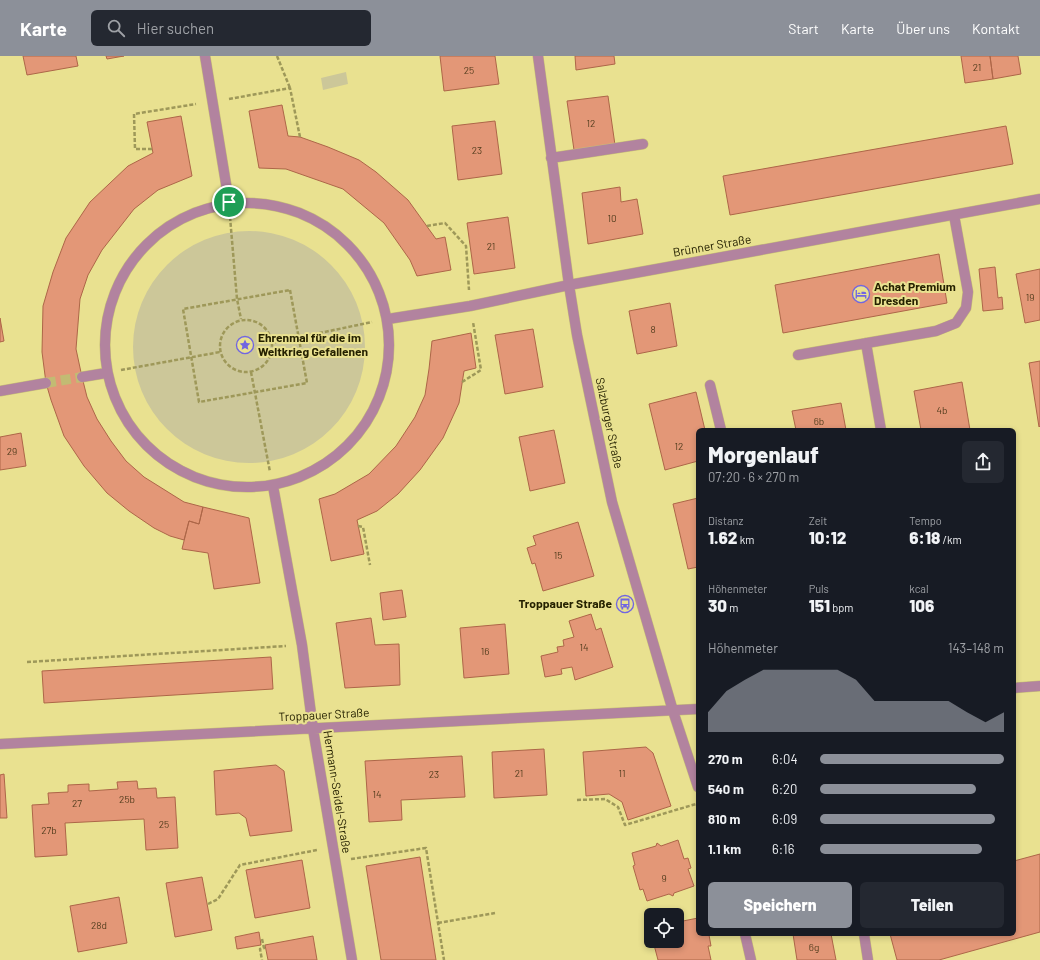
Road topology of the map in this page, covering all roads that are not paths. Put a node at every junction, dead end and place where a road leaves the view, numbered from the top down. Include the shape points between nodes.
1 (205, 56) edge
2 (538, 56) edge
3 (643, 144) dead end
4 (551, 158) junction
5 (1040, 199) edge
6 (229, 202) junction
7 (954, 215) junction
8 (569, 286) junction
9 (388, 319) junction
10 (866, 343) junction
11 (798, 355) dead end
12 (106, 373) junction
13 (82, 377) tunnel mouth
14 (46, 383) tunnel mouth
15 (710, 385) dead end
16 (0, 391) edge
17 (721, 428) edge
18 (881, 428) edge
19 (273, 486) junction
20 (1040, 686) edge
21 (1016, 688) edge
22 (696, 709) edge
23 (673, 711) junction
24 (314, 728) junction
25 (0, 744) edge
26 (696, 780) edge
27 (745, 936) edge
28 (864, 936) edge
29 (352, 960) edge
30 (750, 960) edge
31 (868, 960) edge

1 - 6 street
2 - 4 street, Salzburger Straße
3 - 4 street
4 - 8 street, Salzburger Straße
5 - 7 street, Brünner Straße
6 - 9 street via 272,203 313,217 349,243 374,278
6 - 12 street via 184,216 146,243 118,281 105,326
7 - 8 street, Brünner Straße
7 - 10 street via 968,292 966,308 956,323 936,331
8 - 9 street, Brünner Straße
8 - 23 street, Salzburger Straße via 612,502
9 - 19 street via 389,364 376,407 351,444 315,471
10 - 11 street
10 - 18 street
12 - 13 street
12 - 19 street via 122,414 149,450 185,474 228,487
14 - 16 street
15 - 17 street
19 - 24 street, Hermann-Seidel-Straße via 302,645
20 - 21 street
22 - 23 street, Troppauer Straße
23 - 24 street, Troppauer Straße
23 - 26 street, Salzburger Straße
24 - 25 street, Troppauer Straße
24 - 29 street, Hermann-Seidel-Straße
27 - 30 street
28 - 31 street

